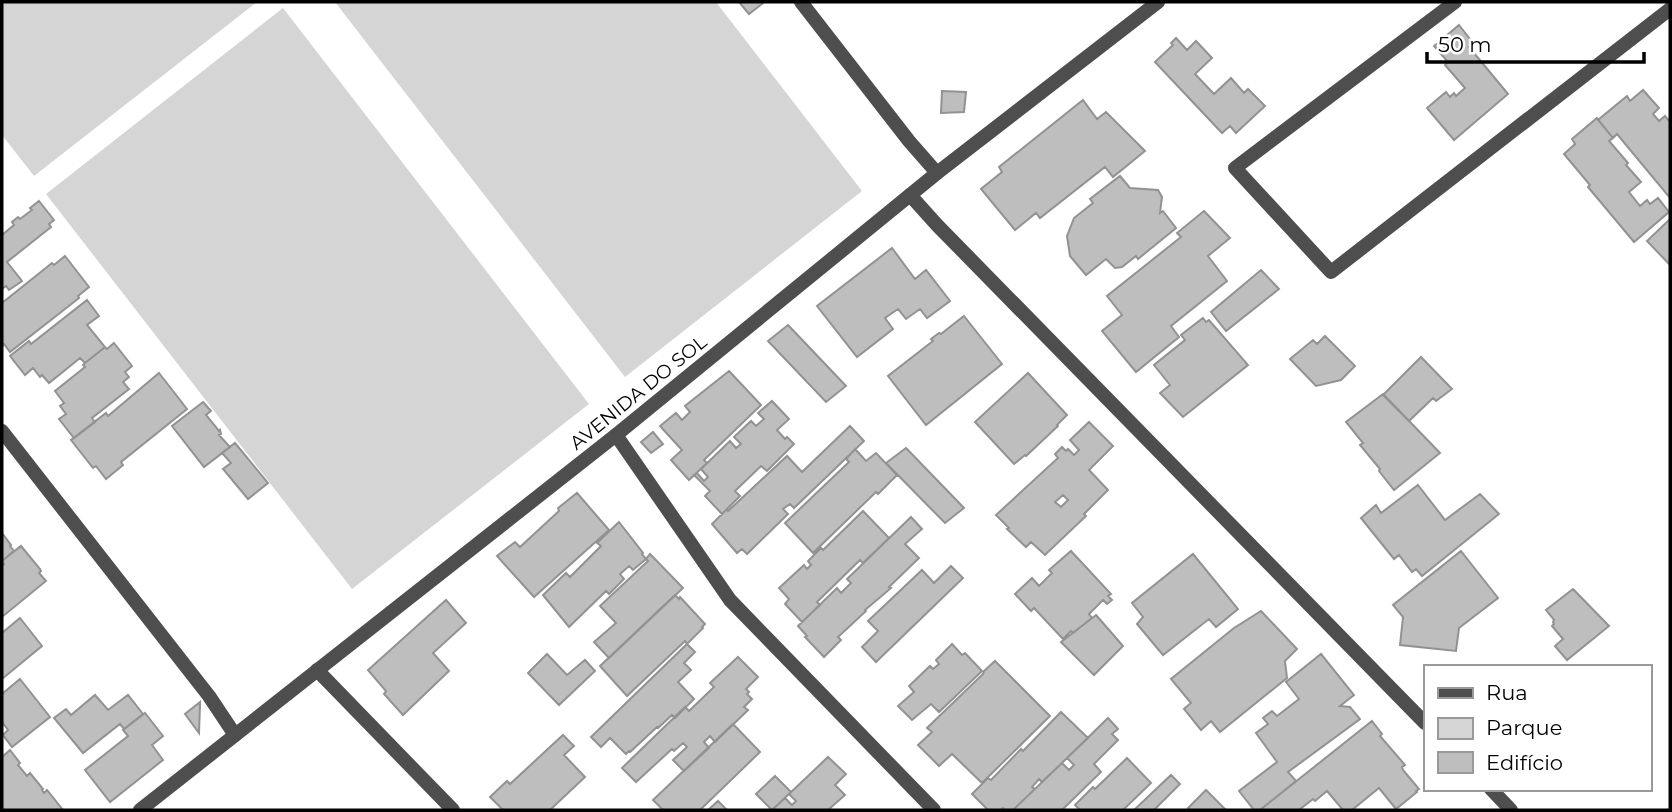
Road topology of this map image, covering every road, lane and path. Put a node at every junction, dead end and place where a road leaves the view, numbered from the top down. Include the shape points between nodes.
1 (801, 2) edge
2 (1158, 2) edge
3 (1455, 2) edge
4 (1670, 9) edge
5 (937, 173) junction
6 (910, 195) junction
7 (2, 432) edge
8 (616, 435) junction
9 (317, 670) junction
10 (1424, 722) edge
11 (234, 735) junction
12 (1493, 791) edge
13 (140, 810) edge
14 (453, 810) edge
15 (934, 810) edge
16 (1511, 810) edge

1 - 5 street
2 - 5 street, AVENIDA DO SOL
3 - 4 street via 1235,168 1331,272
5 - 6 street, AVENIDA DO SOL
6 - 8 street, AVENIDA DO SOL
6 - 10 street
7 - 11 street via 209,696
8 - 9 street, AVENIDA DO SOL
8 - 15 street via 730,600
9 - 11 street, AVENIDA DO SOL
9 - 14 street
11 - 13 street, AVENIDA DO SOL
12 - 16 street

